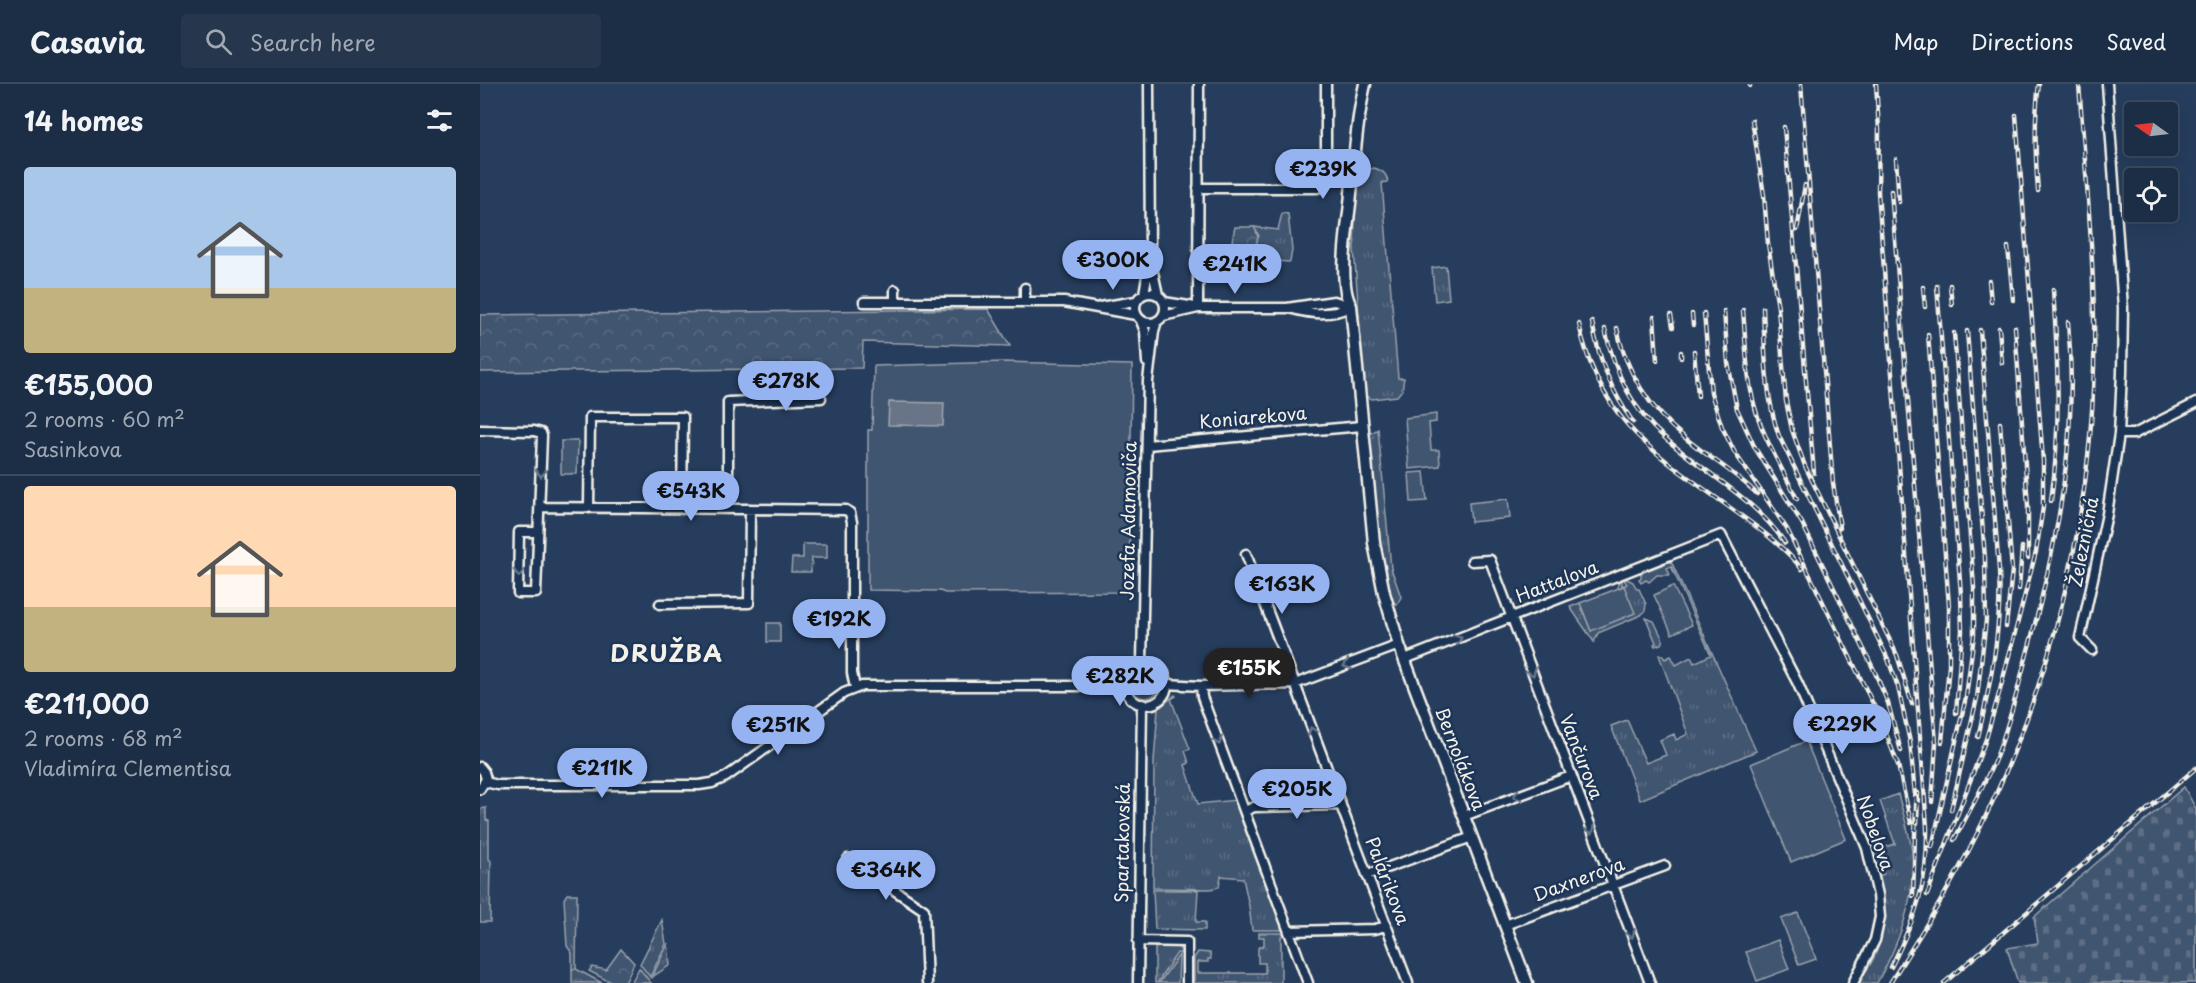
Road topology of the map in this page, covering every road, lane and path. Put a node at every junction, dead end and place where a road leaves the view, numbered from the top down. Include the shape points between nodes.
1 (1149, 84) edge
2 (1199, 84) edge
3 (1326, 84) edge
4 (1365, 84) edge
5 (2107, 84) edge
6 (1198, 188) junction
7 (1350, 206) junction
8 (1150, 258) junction
9 (1346, 286) junction
10 (1025, 288) dead end
11 (895, 290) dead end
12 (1144, 294) junction
13 (1161, 298) junction
14 (1136, 301) junction
15 (864, 302) dead end
16 (895, 302) junction
17 (1025, 302) junction
18 (1334, 302) junction
19 (1351, 306) junction
20 (1099, 307) junction
21 (1198, 308) junction
22 (1287, 308) junction
23 (1339, 312) junction
24 (1139, 318) junction
25 (1160, 318) junction
26 (1352, 322) junction
27 (1148, 381) junction
28 (821, 398) dead end
29 (2196, 403) edge
30 (1362, 426) junction
31 (480, 430) edge
32 (2119, 434) junction
33 (1147, 445) junction
34 (540, 507) junction
35 (589, 508) junction
36 (682, 509) junction
37 (728, 509) junction
38 (750, 509) junction
39 (537, 532) junction
40 (1721, 535) joint
41 (1245, 554) dead end
42 (1472, 561) dead end
43 (660, 604) dead end
44 (1511, 617) junction
45 (1399, 645) junction
46 (2092, 650) dead end
47 (1405, 659) junction
48 (1142, 662) junction
49 (1167, 684) junction
50 (1295, 684) junction
51 (1124, 686) junction
52 (1201, 686) junction
53 (855, 688) junction
54 (1142, 704) junction
55 (480, 767) edge
56 (1571, 776) junction
57 (483, 785) edge
58 (1340, 805) junction
59 (1245, 811) junction
60 (1464, 816) junction
61 (1472, 837) junction
62 (848, 859) dead end
63 (1665, 866) dead end
64 (1367, 875) junction
65 (1612, 885) junction
66 (1505, 925) junction
67 (1386, 926) junction
68 (1289, 931) junction
69 (1138, 941) junction
70 (927, 983) edge
71 (1138, 983) edge
72 (1187, 983) edge
73 (1308, 983) edge
74 (1408, 983) edge
75 (1527, 983) edge
76 (1650, 983) edge
77 (1852, 983) edge

1 - 8 street
2 - 6 street
3 - 6 street via 1323,186
4 - 7 street via 1354,145
5 - 32 street via 2123,308
6 - 21 street
7 - 9 street
7 - 19 street via 1354,296
8 - 12 street
8 - 13 street
9 - 18 street
9 - 19 street
10 - 17 street
11 - 16 street
12 - 13 street
12 - 14 street
13 - 21 street
13 - 25 street via 1165,310
14 - 20 street
14 - 24 street
15 - 16 street
16 - 17 street via 934,297
17 - 20 street
18 - 19 street
18 - 22 street
19 - 23 street
19 - 26 street
20 - 24 street
21 - 22 street
21 - 25 street
22 - 23 street
23 - 26 street
24 - 25 street via 1149,323
24 - 27 street, Jozefa Adamoviča via 1145,331
25 - 27 street, Jozefa Adamoviča via 1154,331
26 - 30 street
27 - 33 street, Jozefa Adamoviča
28 - 37 street via 728,402
29 - 32 street via 2134,434
30 - 33 street, Koniarekova
30 - 45 street, Bernolákova via 1374,543
31 -> 34 street via 541,433
32 - 46 street, Železničná via 2107,514 2080,638
33 - 48 street, Jozefa Adamoviča
34 - 35 street
34 - 39 street
35 - 36 street
35 - 36 street via 590,417 683,417
36 - 37 street
37 - 38 street
38 - 43 street via 749,603
38 - 53 street via 850,513
39 -> 39 street via 519,532 518,593 536,593
40 - 44 street, Hattalova
40 - 77 street, Nobelova via 1798,684 1867,848 1878,895 1879,924 1869,954
41 - 50 street, Palárikova
42 - 44 street, Vančurova via 1490,560
47 -> 44 street, Hattalova
44 -> 56 street, Vančurova
45 - 47 street, Bernolákova
45 -> 50 street
47 - 60 street, Bernolákova
48 - 49 street via 1161,669
48 - 51 street via 1126,674
49 - 52 street
49 - 54 street via 1160,699
50 - 52 street
58 -> 50 street, Palárikova
51 - 53 street
51 - 54 street via 1128,696
52 -> 59 street
53 - 57 street via 712,783
54 - 69 street, Spartakovská
55 - 57 street via 485,774
56 -> 60 street
56 -> 65 street, Vančurova
58 - 59 street via 1254,807
58 - 64 street, Palárikova
59 - 68 street
60 - 61 street, Bernolákova
61 - 64 street
61 - 66 street, Bernolákova
62 - 70 street via 924,910
63 - 65 street, Daxnerova
64 - 67 street, Palárikova
65 - 66 street, Daxnerova
65 -> 76 street, Vančurova
66 - 75 street, Bernolákova
67 - 68 street
67 - 74 street, Palárikova
68 - 73 street
69 - 71 street, Spartakovská
69 - 72 street via 1187,942

